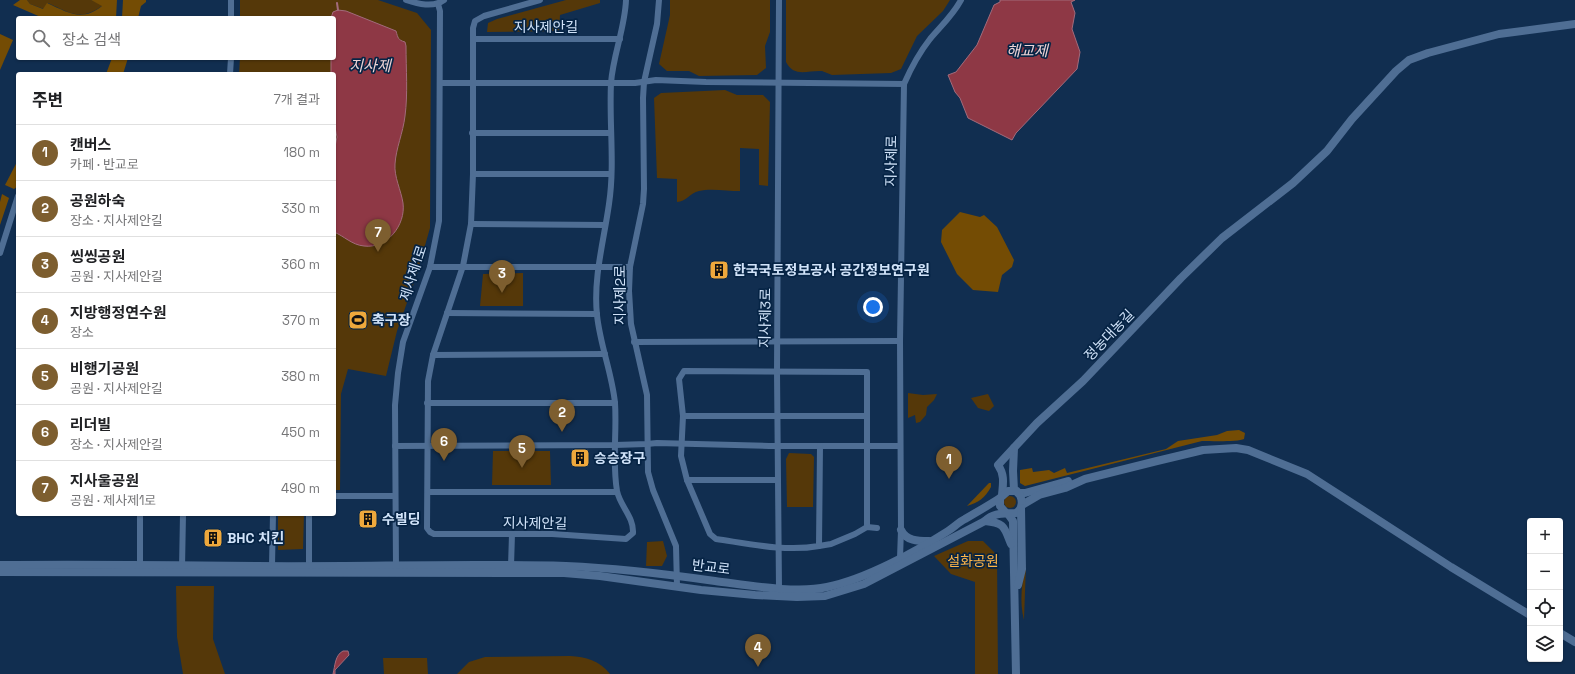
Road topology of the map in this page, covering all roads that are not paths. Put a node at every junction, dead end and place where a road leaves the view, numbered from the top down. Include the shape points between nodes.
1 (231, 0) edge
2 (406, 0) edge
3 (444, 0) edge
4 (540, 0) edge
5 (626, 0) edge
6 (659, 0) edge
7 (779, 0) edge
8 (961, 0) edge
9 (532, 1) edge
10 (438, 4) junction
11 (231, 16) edge
12 (1575, 24) edge
13 (473, 39) junction
14 (620, 39) junction
15 (231, 60) edge
16 (230, 72) edge
17 (472, 82) junction
18 (611, 82) junction
19 (644, 82) junction
20 (778, 82) junction
21 (440, 83) junction
22 (904, 84) junction
23 (472, 133) junction
24 (610, 133) junction
25 (473, 174) junction
26 (611, 174) junction
27 (16, 202) edge
28 (471, 224) junction
29 (605, 225) junction
30 (0, 253) edge
31 (463, 266) junction
32 (599, 266) junction
33 (430, 267) junction
34 (630, 267) junction
35 (447, 313) junction
36 (597, 314) junction
37 (777, 341) junction
38 (900, 341) junction
39 (634, 342) junction
40 (605, 354) junction
41 (433, 355) junction
42 (777, 372) junction
43 (428, 403) junction
44 (615, 403) junction
45 (683, 416) junction
46 (866, 416) junction
47 (778, 417) junction
48 (647, 444) junction
49 (682, 444) junction
50 (427, 445) junction
51 (615, 445) junction
52 (395, 446) junction
53 (778, 446) junction
54 (820, 446) junction
55 (867, 446) junction
56 (900, 446) junction
57 (1014, 448) junction
58 (1000, 462) junction
59 (1013, 470) junction
60 (1085, 479) junction
61 (687, 480) junction
62 (778, 480) junction
63 (428, 492) junction
64 (617, 492) junction
65 (1016, 492) junction
66 (336, 496) edge
67 (395, 496) junction
68 (1001, 497) junction
69 (1021, 507) junction
70 (1007, 513) junction
71 (140, 516) edge
72 (183, 516) edge
73 (273, 516) edge
74 (309, 516) edge
75 (985, 521) junction
76 (867, 527) junction
77 (876, 528) dead end
78 (901, 530) junction
79 (512, 534) junction
80 (930, 542) junction
81 (819, 546) junction
82 (778, 547) junction
83 (1014, 550) junction
84 (900, 558) junction
85 (140, 564) junction
86 (0, 566) edge
87 (272, 566) junction
88 (309, 566) junction
89 (511, 566) junction
90 (182, 568) junction
91 (396, 569) junction
92 (0, 572) edge
93 (677, 576) junction
94 (677, 586) junction
95 (779, 588) junction
96 (1016, 594) junction
97 (1527, 613) edge
98 (1563, 635) edge
99 (1575, 642) edge
100 (1016, 674) edge

1 - 11 street
2 - 10 street via 416,4
3 - 10 street
4 - 9 street, 지사제안길
5 - 14 street, 지사제안길
6 - 19 street, 지사제2로 via 657,24
7 - 20 street, 지사제3로
8 - 22 street, 지사제로 via 915,59
9 - 13 street, 지사제안길 via 475,21
10 - 21 street, 제사제1로
12 - 57 street, 정농대농길 via 1499,34 1409,60 1396,71 1321,156 1293,183 1222,238
13 - 14 street, 지사제안길
13 - 17 street, 지사제안길
14 - 18 street, 지사제안길
15 - 16 street
17 - 18 street
17 - 21 street
17 - 23 street, 지사제안길
18 - 19 street
18 - 24 street, 지사제안길
19 - 20 street
19 - 34 street, 지사제2로 via 643,204
20 - 22 street
20 - 37 street, 지사제3로
21 - 33 street, 제사제1로 via 440,207
22 - 38 street, 지사제로
23 - 24 street
23 - 25 street, 지사제안길
24 - 26 street, 지사제안길
25 - 26 street
25 - 28 street, 지사제안길
26 - 29 street, 지사제안길 via 610,203
27 - 30 street
28 - 29 street
28 - 31 street, 지사제안길
29 - 32 street, 지사제안길
31 - 32 street
31 - 33 street
31 - 35 street, 지사제안길
32 - 34 street
32 - 36 street, 지사제안길
33 - 52 street, 제사제1로 via 403,342 395,406
34 - 39 street, 지사제2로 via 630,324
35 - 36 street
35 - 41 street, 지사제안길
36 - 40 street, 지사제안길
37 - 38 street
37 - 39 street
37 - 42 street, 지사제3로
38 - 56 street, 지사제로
39 - 48 street, 지사제2로 via 647,395
40 - 41 street
40 - 44 street, 지사제안길
41 - 43 street, 지사제안길 via 428,381
42 - 45 street via 684,371 679,379
42 - 46 street via 867,372
42 - 47 street, 지사제3로
43 - 44 street
43 - 50 street, 지사제안길
44 - 51 street, 지사제안길
45 - 47 street
45 - 49 street
46 - 47 street
46 - 55 street
47 - 53 street, 지사제3로
48 - 49 street
48 - 51 street
48 - 93 street, 지사제2로 via 648,472 653,490 676,546
49 - 53 street
49 - 61 street via 681,456
50 - 51 street
50 - 52 street
50 - 63 street, 지사제안길
51 - 64 street, 지사제안길
52 - 67 street, 제사제1로
53 - 54 street
53 - 62 street, 지사제3로
54 - 55 street
54 - 81 street
55 - 56 street
55 - 76 street
56 - 78 street, 지사제로
57 - 58 street, 정농대농길
57 - 59 street
58 - 59 street
58 - 68 street via 1003,476
59 - 65 street
60 - 65 street via 1080,478 1025,493
60 - 69 street via 1035,497
60 - 97 street via 1203,450 1248,450 1307,474
61 - 62 street
61 - 82 street via 710,534 716,539
62 - 82 street, 지사제3로
63 - 64 street
63 - 79 street, 지사제안길 via 427,528 430,532
64 - 79 street, 지사제안길 via 634,525 634,532 626,539
65 - 68 street via 1008,491
65 - 69 street via 1022,498
66 - 67 street
67 - 91 street, 제사제1로
68 - 70 street via 1000,506
68 - 80 street, 반교로
69 - 70 street via 1016,513
69 - 96 street via 1022,569
70 - 75 street, 반교로 via 989,516
70 - 83 street via 1013,521
71 - 85 street
72 - 90 street
73 - 87 street
74 - 88 street
75 - 83 street via 1002,525
75 - 94 street, 반교로 via 864,584 825,596 798,598
76 - 77 street
76 - 81 street via 831,544
78 - 80 street via 908,538
78 - 84 street, 지사제로
79 - 89 street
80 - 84 street, 반교로
81 - 82 street
82 - 95 street, 지사제3로
83 - 96 street
84 - 95 street, 반교로 via 865,575 826,587
85 - 86 street
85 - 90 street
87 - 88 street
87 - 90 street
88 - 91 street
89 - 91 street, 반교로
89 - 93 street, 반교로 via 601,568
90 - 91 street
90 - 92 street
91 - 94 street, 반교로 via 564,573
93 - 94 street, 지사제2로
93 - 95 street, 반교로
96 - 100 street
98 - 99 street

